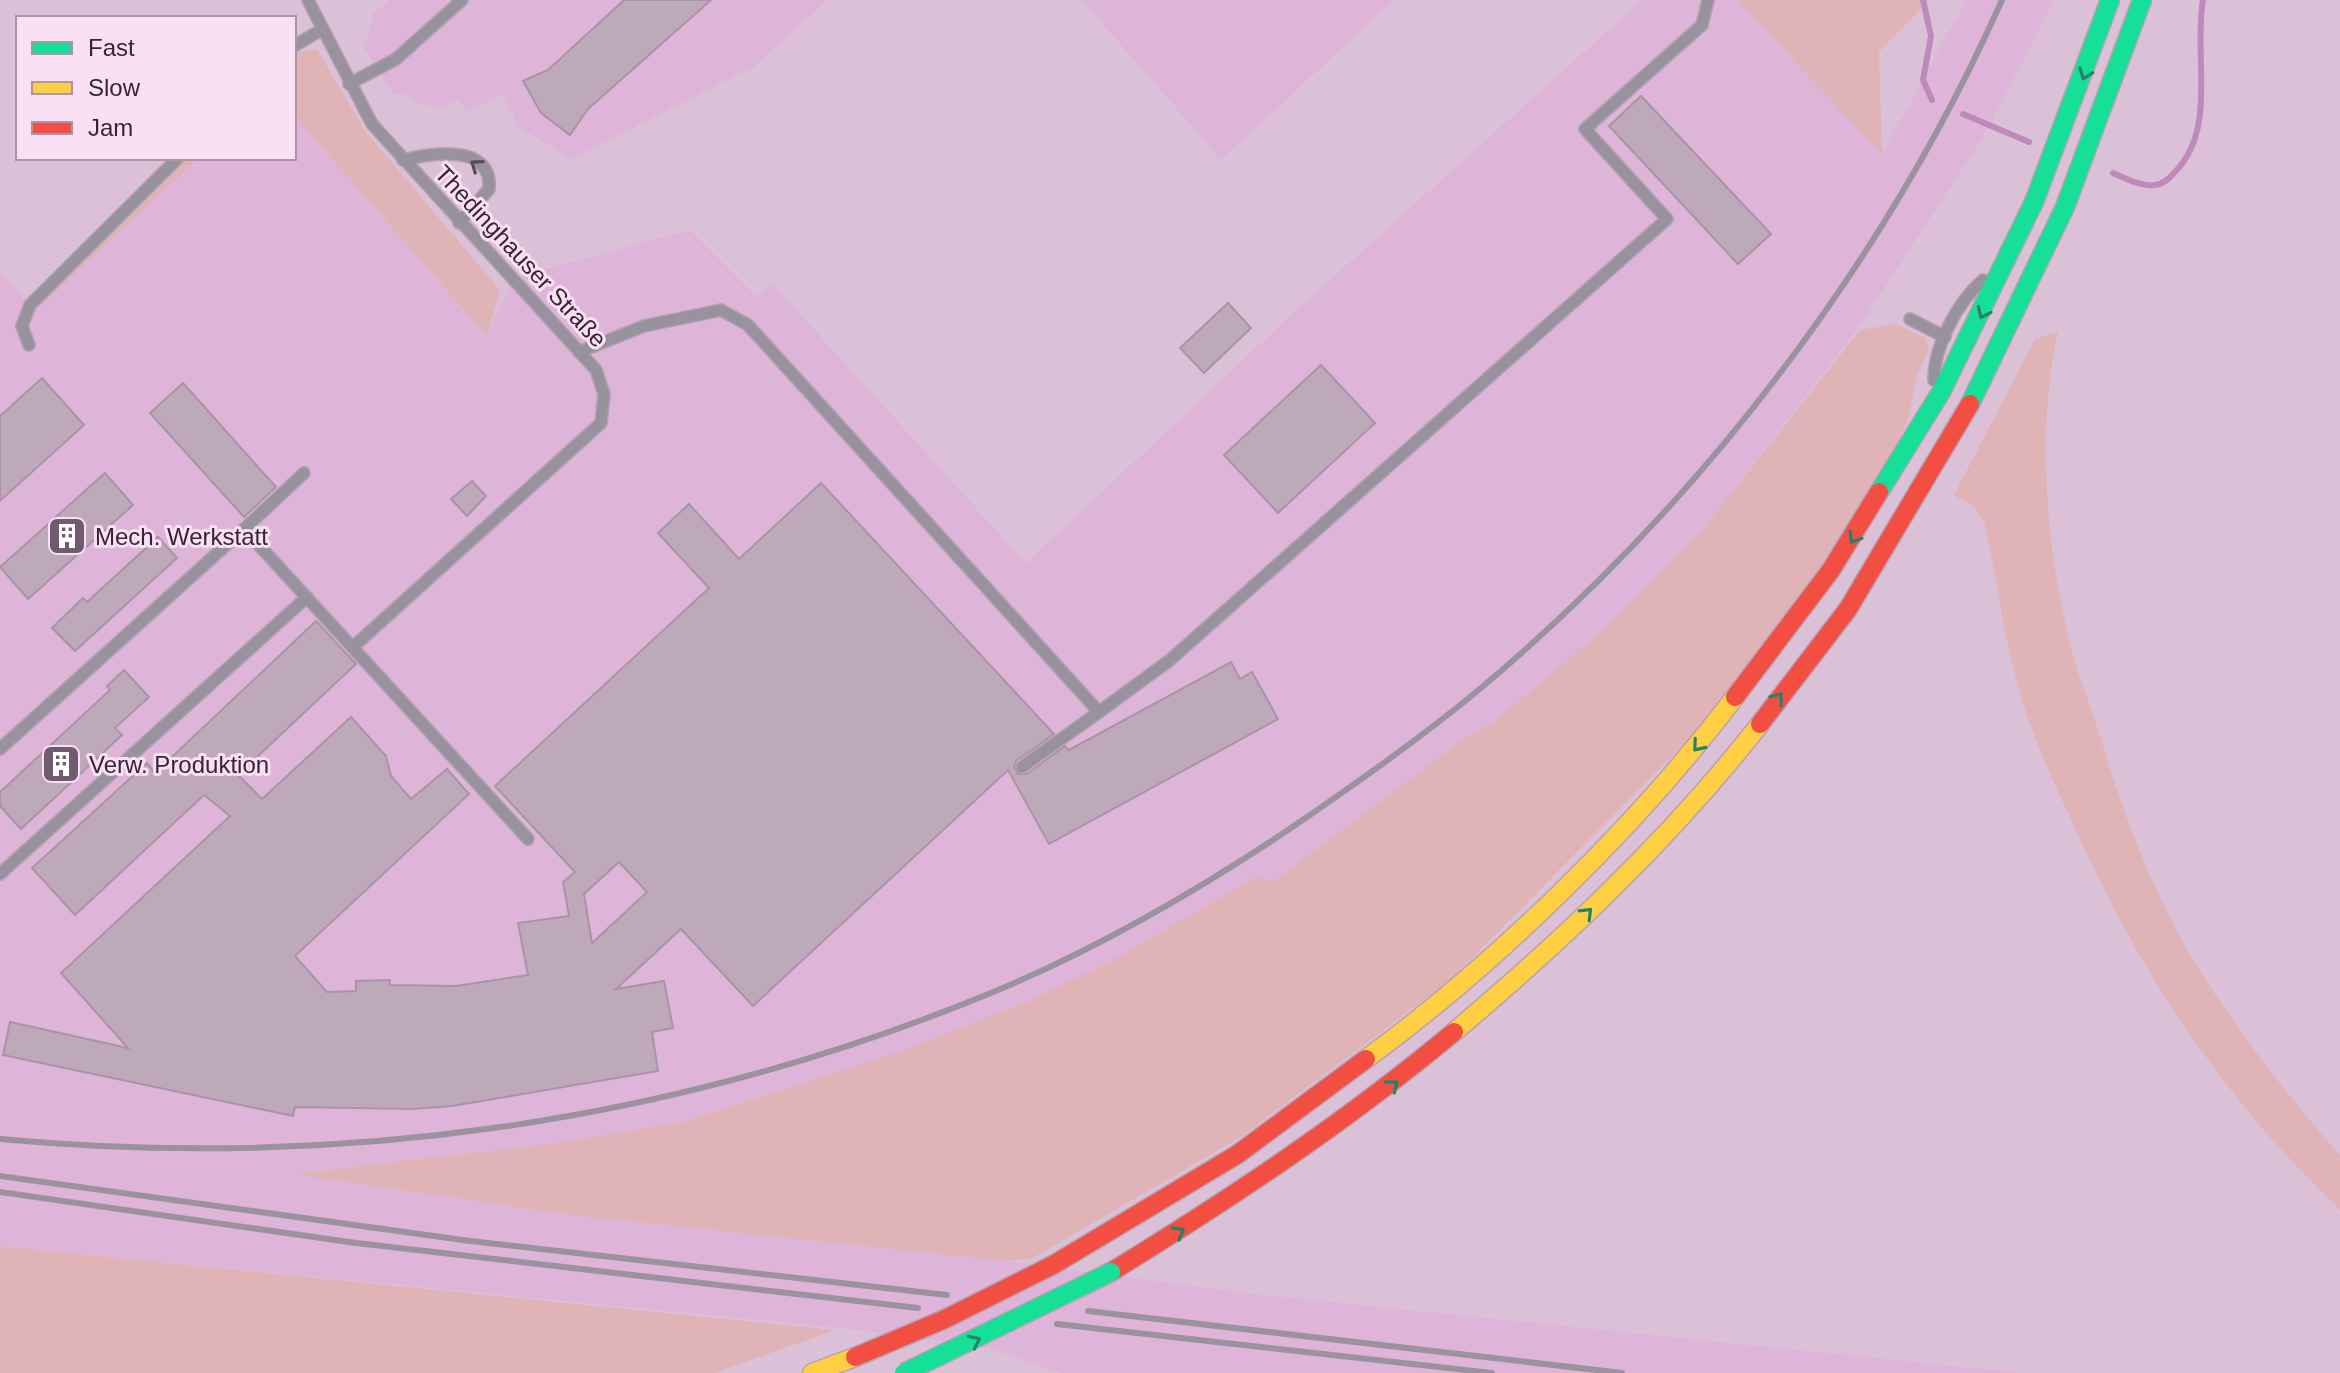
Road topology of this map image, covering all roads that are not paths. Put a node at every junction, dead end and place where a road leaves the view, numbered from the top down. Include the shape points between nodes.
1 (308, 0) edge
2 (462, 0) edge
3 (1708, 0) edge
4 (2110, 0) edge
5 (2142, 0) edge
6 (321, 30) junction
7 (296, 45) edge
8 (349, 84) junction
9 (176, 160) edge
10 (403, 160) junction
11 (459, 223) junction
12 (2010, 256) junction
13 (1910, 319) dead end
14 (1945, 337) junction
15 (29, 345) dead end
16 (579, 352) junction
17 (1933, 409) junction
18 (304, 473) dead end
19 (244, 529) junction
20 (307, 597) junction
21 (353, 647) junction
22 (1099, 712) junction
23 (0, 749) edge
24 (1022, 767) dead end
25 (528, 839) dead end
26 (0, 874) edge
27 (812, 1373) edge
28 (904, 1373) edge

1 - 6 lane, Thedinghauser Straße
2 - 8 lane via 396,59
3 - 22 lane via 1702,25 1585,129 1667,219 1170,660
4 -> 12 main road via 2044,181
28 -> 5 main road, bridge via 1111,1272 1289,1160 1474,1019 1639,861 1832,631 1910,508 1993,361 2082,170
6 - 7 lane
6 - 8 lane, Thedinghauser Straße
8 - 10 lane, Thedinghauser Straße via 372,124
9 - 15 lane via 30,305 22,326
10 - 11 lane, Thedinghauser Straße
11 -> 10 lane via 489,189 482,165 448,153
11 - 16 lane, Thedinghauser Straße
12 - 14 lane via 1972,289
12 -> 17 main road
13 - 14 lane
14 - 17 lane via 1934,358
16 - 21 lane, Thedinghauser Straße via 596,370 604,394 601,423
16 - 22 lane via 644,326 721,310 748,325
17 -> 27 main road, bridge via 1847,550 1733,705 1552,903 1471,978 1351,1076 1193,1184 1053,1265 945,1319
18 - 19 lane
19 - 20 lane
19 - 23 lane
20 - 21 lane
20 - 26 lane
21 - 25 lane
22 - 24 lane

